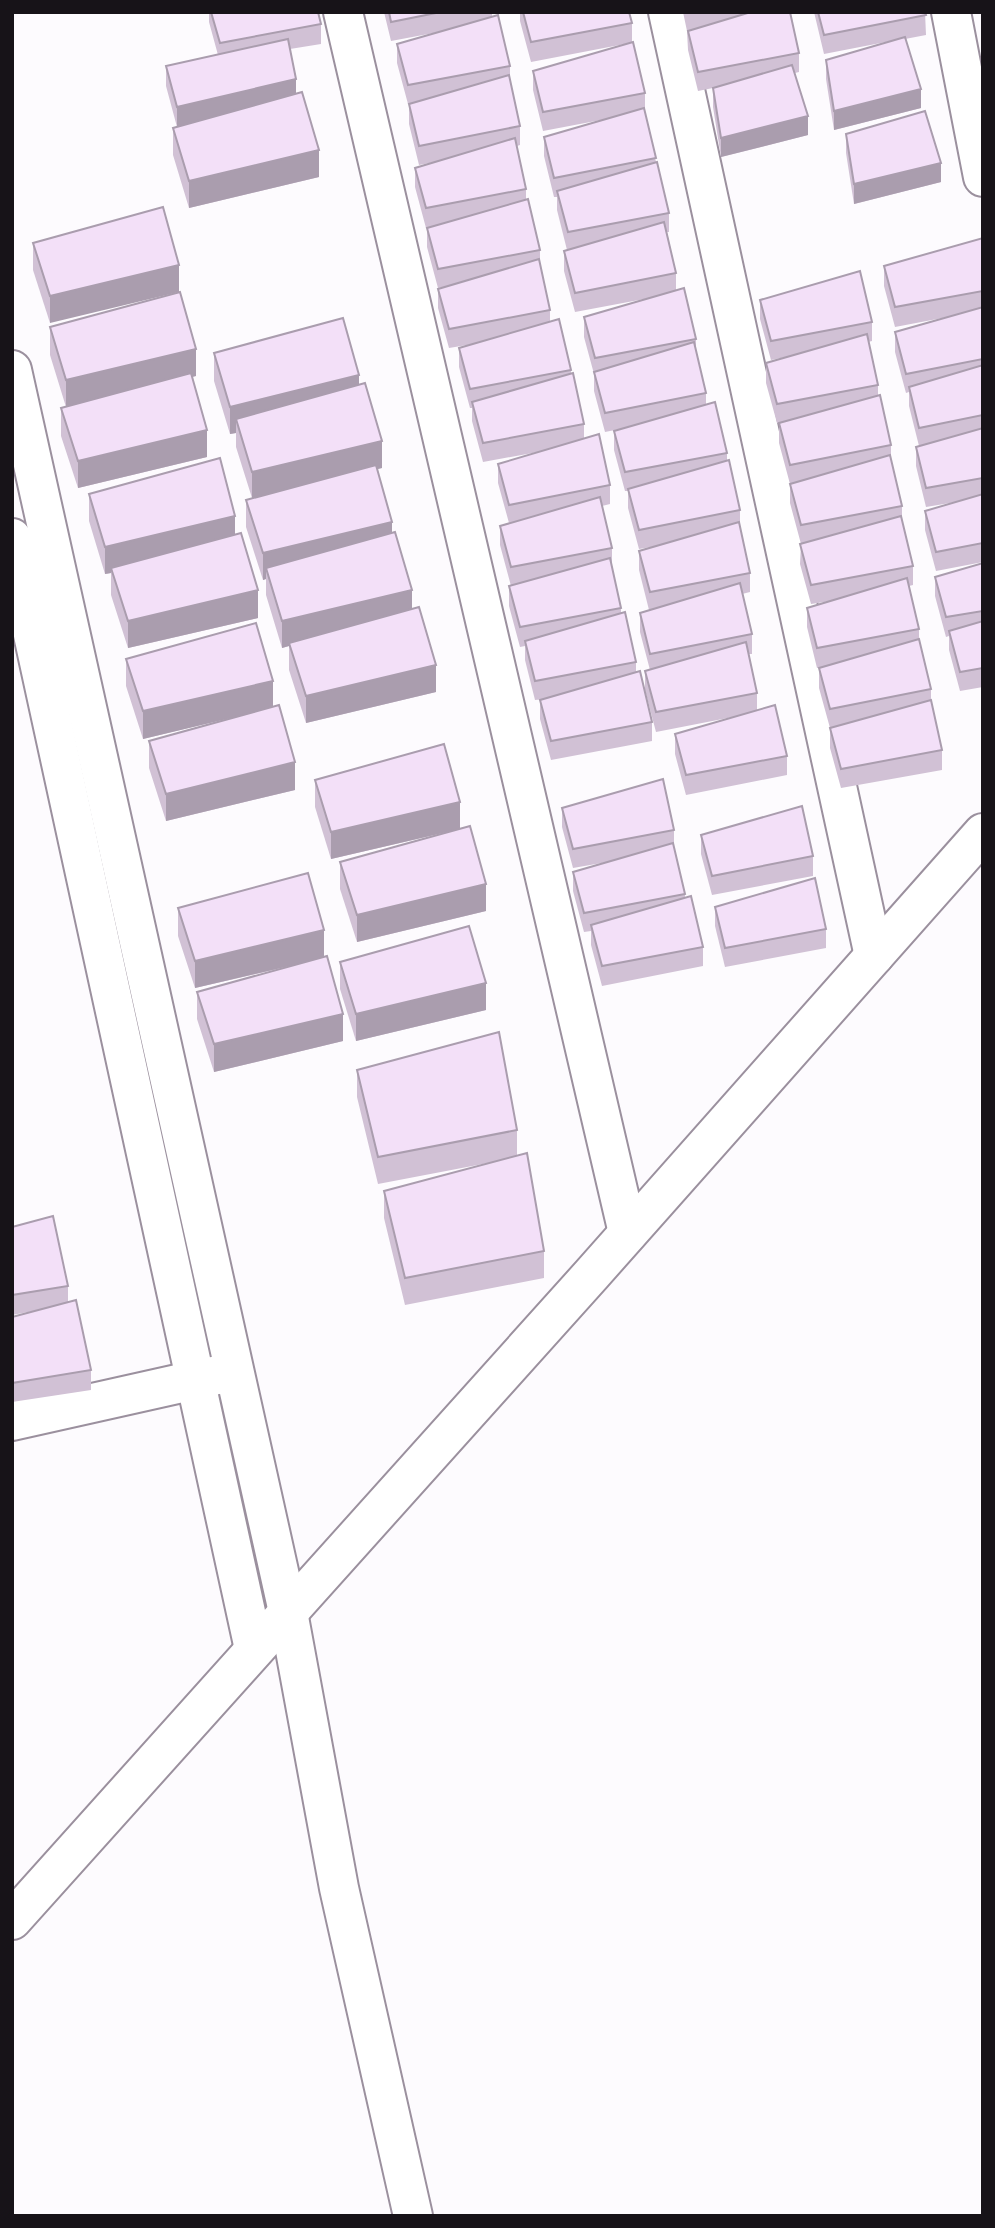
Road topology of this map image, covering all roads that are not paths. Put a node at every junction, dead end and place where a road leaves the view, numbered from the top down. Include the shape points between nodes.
1 (343, 12) edge
2 (668, 12) edge
3 (951, 12) edge
4 (983, 177) edge
5 (12, 370) edge
6 (12, 538) edge
7 (983, 833) edge
8 (874, 956) junction
9 (628, 1233) junction
10 (234, 1372) junction
11 (197, 1380) junction
12 (12, 1421) edge
13 (288, 1612) junction
14 (254, 1649) junction
15 (12, 1920) edge
16 (414, 2216) edge

1 - 9 street
2 - 8 street
3 - 4 street
5 - 10 street
6 - 11 street
7 - 8 street
8 - 9 street
9 - 13 street
10 - 11 street
10 - 13 street
11 - 12 street
11 - 14 street
13 - 14 street
13 - 16 street via 339,1888
14 - 15 street

